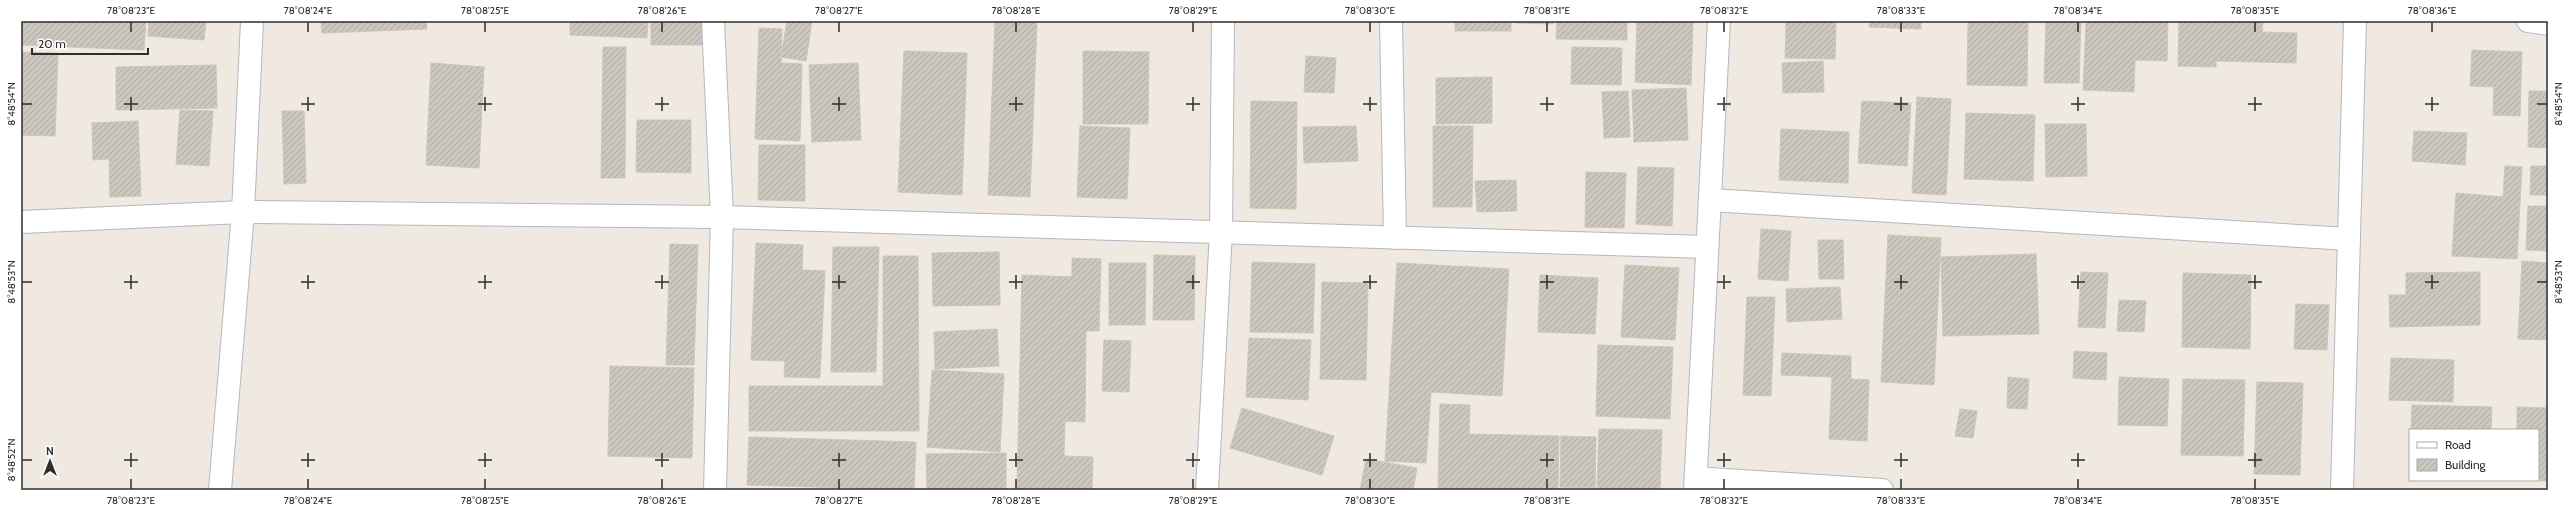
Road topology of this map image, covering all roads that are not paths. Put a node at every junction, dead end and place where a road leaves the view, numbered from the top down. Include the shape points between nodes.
1 (252, 21) edge
2 (714, 21) edge
3 (1223, 21) edge
4 (1391, 21) edge
5 (1719, 21) edge
6 (2355, 21) edge
7 (2528, 21) edge
8 (2548, 24) edge
9 (1710, 200) junction
10 (243, 212) junction
11 (722, 217) junction
12 (21, 222) edge
13 (1221, 232) junction
14 (1395, 238) junction
15 (2349, 239) junction
16 (1707, 247) junction
17 (1696, 484) edge
18 (220, 490) edge
19 (715, 490) edge
20 (1207, 490) edge
21 (1882, 490) edge
22 (2342, 490) edge

1 - 10 street
2 - 11 street
3 - 13 street
4 - 14 street
5 - 9 street
6 - 15 street
7 - 8 street
9 - 15 street
9 - 16 street
10 - 11 street
10 - 12 street
10 - 18 street
11 - 13 street
11 - 19 street
13 - 14 street
13 - 20 street
14 - 16 street
15 - 22 street
16 - 17 street
17 - 21 street

